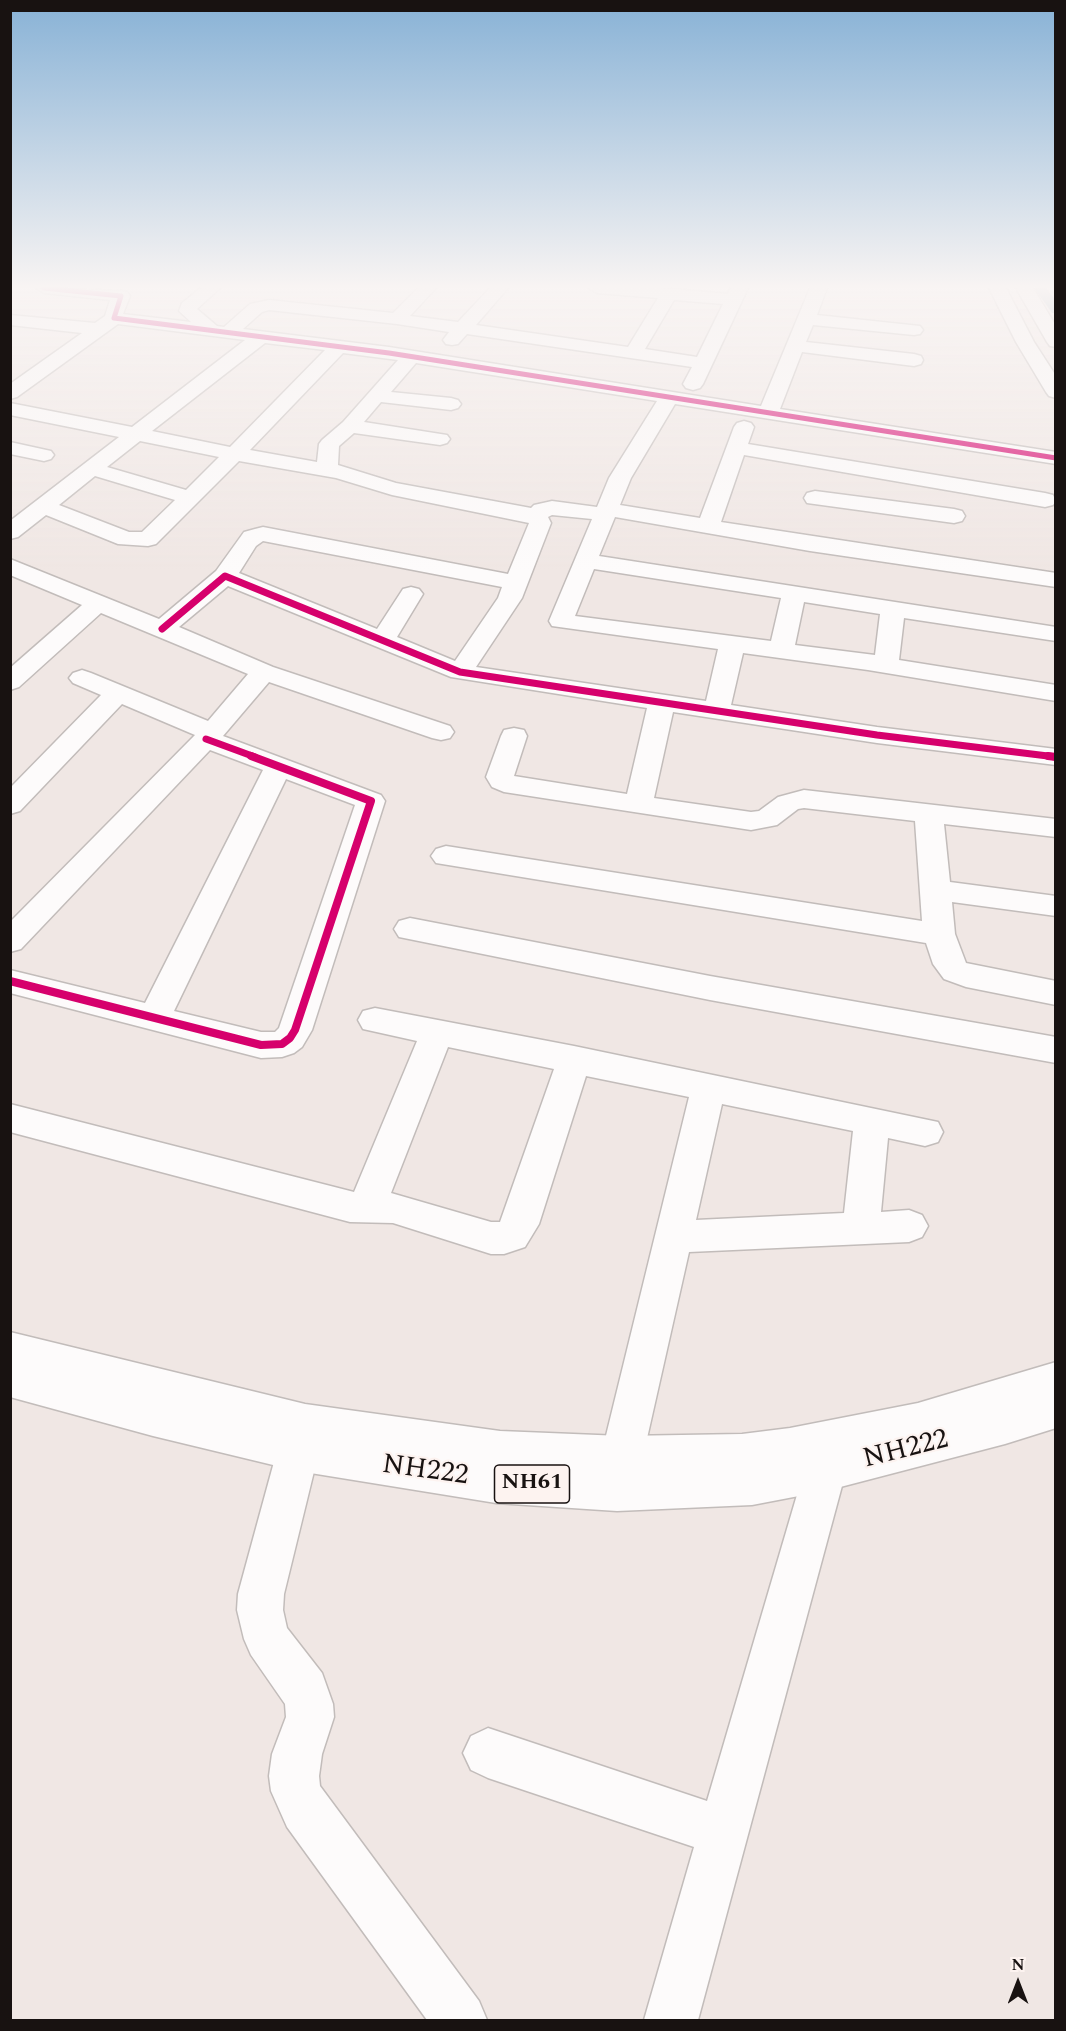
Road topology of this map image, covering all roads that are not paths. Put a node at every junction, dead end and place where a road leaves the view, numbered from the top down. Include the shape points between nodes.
1 (24, 383) edge
2 (202, 383) edge
3 (305, 383) edge
4 (389, 383) edge
5 (579, 383) edge
6 (689, 383) edge
7 (775, 383) edge
8 (10, 393) edge
9 (377, 396) junction
10 (678, 398) junction
11 (451, 404) dead end
12 (10, 409) edge
13 (759, 411) junction
14 (350, 426) junction
15 (137, 434) junction
16 (440, 439) dead end
17 (10, 448) edge
18 (737, 448) junction
19 (1018, 452) junction
20 (234, 454) junction
21 (44, 455) dead end
22 (1056, 458) edge
23 (819, 462) junction
24 (92, 469) junction
25 (327, 470) junction
26 (941, 482) junction
27 (190, 498) junction
28 (815, 498) junction
29 (45, 507) junction
30 (1050, 509) edge
31 (606, 511) junction
32 (536, 516) junction
33 (954, 516) junction
34 (708, 527) junction
35 (10, 532) edge
36 (810, 544) junction
37 (967, 551) junction
38 (586, 561) junction
39 (10, 566) edge
40 (225, 576) junction
41 (1056, 580) edge
42 (517, 583) junction
43 (794, 593) junction
44 (411, 594) dead end
45 (97, 604) junction
46 (892, 608) junction
47 (162, 629) junction
48 (1056, 634) edge
49 (383, 640) junction
50 (732, 644) junction
51 (781, 650) junction
52 (886, 665) junction
53 (264, 672) junction
54 (460, 672) junction
55 (82, 678) dead end
56 (10, 682) edge
57 (118, 693) junction
58 (1056, 693) edge
59 (662, 702) junction
60 (717, 710) junction
61 (441, 732) dead end
62 (209, 736) junction
63 (514, 736) dead end
64 (1056, 757) edge
65 (279, 766) junction
66 (10, 805) edge
67 (638, 805) junction
68 (929, 814) junction
69 (1056, 828) edge
70 (446, 856) dead end
71 (936, 890) junction
72 (1056, 906) edge
73 (410, 929) dead end
74 (939, 934) junction
75 (10, 941) edge
76 (10, 981) edge
77 (1056, 993) edge
78 (153, 1018) junction
79 (375, 1020) dead end
80 (437, 1032) junction
81 (1056, 1050) edge
82 (574, 1059) junction
83 (709, 1087) junction
84 (10, 1118) edge
85 (872, 1121) junction
86 (925, 1132) dead end
87 (366, 1209) junction
88 (909, 1226) dead end
89 (861, 1228) junction
90 (673, 1237) junction
91 (10, 1350) edge
92 (10, 1378) edge
93 (1056, 1380) edge
94 (1056, 1409) edge
95 (298, 1452) junction
96 (622, 1456) junction
97 (825, 1471) junction
98 (488, 1753) dead end
99 (724, 1832) junction
100 (460, 2020) edge
101 (670, 2020) edge

1 - 8 main road
2 - 15 main road
3 - 20 main road
4 - 9 main road
5 - 10 main road
6 - 10 main road
7 - 13 main road
9 - 11 main road
9 - 14 main road
10 - 13 main road
10 - 31 main road via 620,477
12 - 15 main road
13 - 18 main road
13 - 19 main road
14 - 16 main road
14 - 25 main road via 329,444
15 - 20 main road
15 - 24 main road
17 - 21 main road
18 - 23 main road
18 - 34 main road
19 - 22 main road
19 - 30 main road
20 - 25 main road
20 - 27 main road
23 - 26 main road
23 - 28 main road
24 - 27 main road
24 - 29 main road
25 - 32 main road via 392,489
26 - 30 main road
26 - 33 main road
27 - 29 main road via 153,536 141,540 126,539
28 - 33 main road
28 - 36 main road
29 - 35 main road
31 - 32 main road via 552,508
31 - 34 main road
31 - 38 main road
32 - 42 main road via 540,523
33 - 37 main road
34 - 36 main road
36 - 37 main road
37 - 41 main road
38 - 43 main road
38 - 50 main road via 561,621
39 - 45 main road
40 - 42 main road via 247,542 263,534
40 - 47 main road
40 - 49 main road
42 - 54 main road
43 - 46 main road
43 - 51 main road
44 - 49 main road
45 - 47 main road
45 - 56 main road
46 - 48 main road
46 - 52 main road
47 - 53 main road
49 - 54 main road
50 - 51 main road
50 - 60 main road
51 - 52 main road
52 - 58 main road
53 - 61 main road
53 - 62 main road
54 - 59 main road
55 - 57 main road
57 - 62 main road
57 - 66 main road
59 - 60 main road
59 - 67 main road
60 - 64 main road
62 - 65 main road
62 - 75 main road
63 - 67 main road via 501,781
65 - 78 main road
65 - 78 main road via 371,801 295,1030 282,1044 261,1046
67 - 68 main road via 751,821 767,819 788,803 804,799
68 - 69 main road
68 - 71 main road
70 - 74 main road
71 - 72 main road
71 - 74 main road
73 - 81 main road
74 - 77 main road via 955,971
76 - 78 main road
79 - 80 main road
80 - 82 main road
80 - 87 main road
82 - 83 main road
82 - 87 main road via 520,1224 512,1236 491,1238 393,1208
83 - 85 main road
83 - 90 main road
84 - 87 main road
85 - 86 main road
85 - 89 main road
88 - 89 main road
89 - 90 main road
90 - 96 main road
91 - 96 main road, NH222 / NH61 via 305,1423 500,1452
92 - 95 main road, NH222 / NH61
93 - 96 main road, NH222 / NH61 via 918,1422 790,1448 742,1454
94 - 97 main road, NH222 / NH61
95 - 97 main road, NH222 / NH61 via 496,1482 617,1490 752,1484
95 - 100 main road via 260,1610 267,1639 305,1690 309,1704 309,1717 297,1754 296,1791 305,1809
97 - 99 main road
98 - 99 main road
99 - 101 main road

